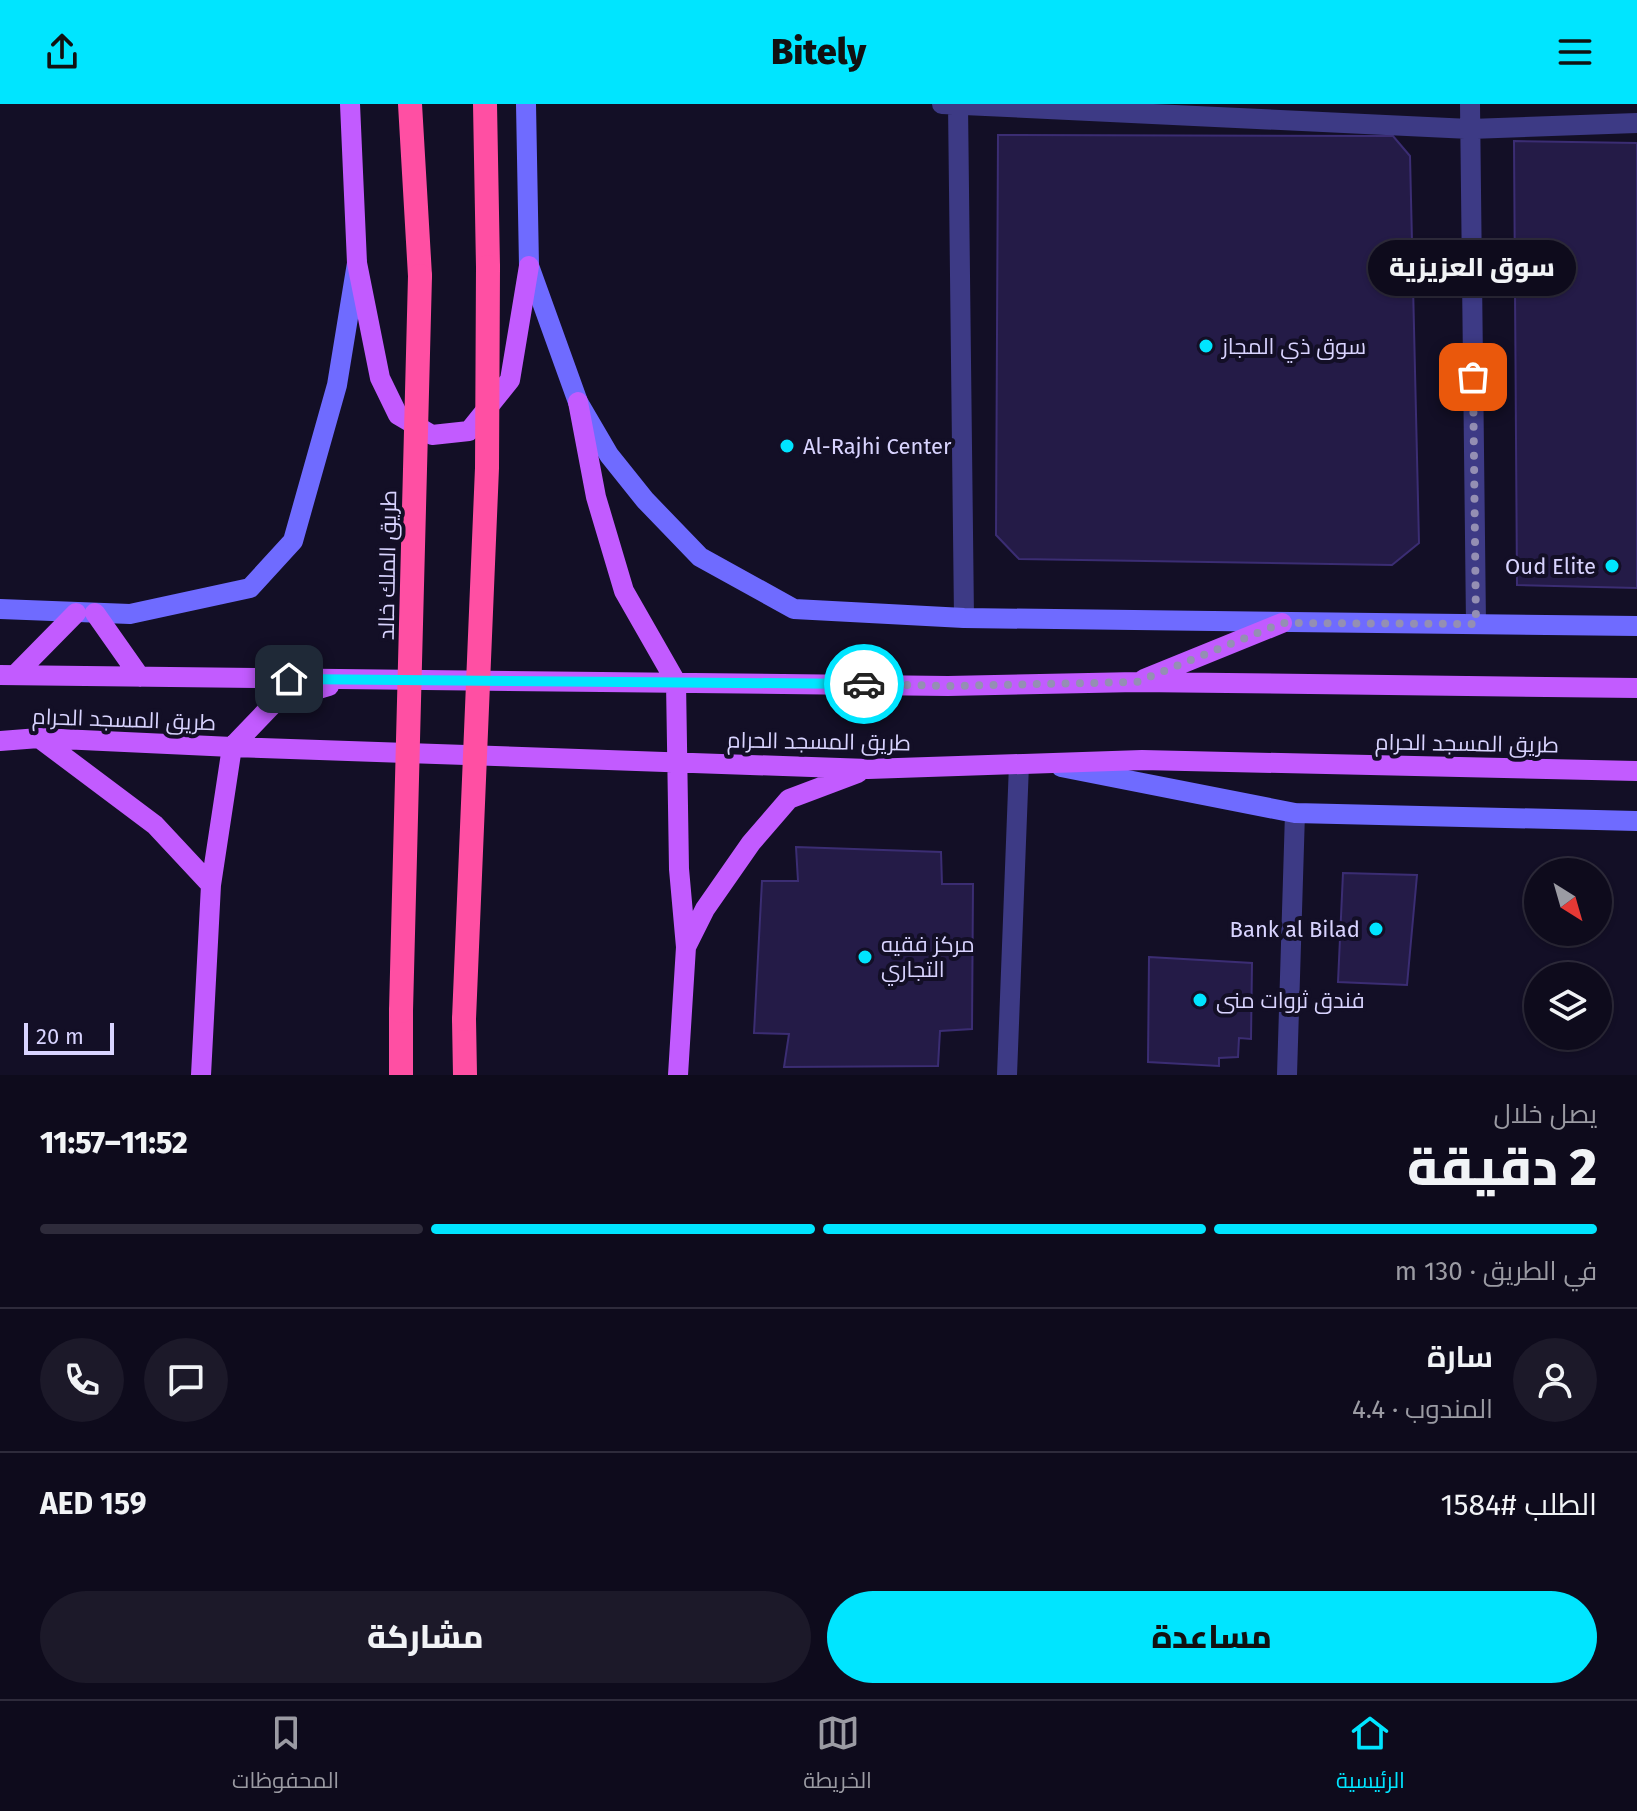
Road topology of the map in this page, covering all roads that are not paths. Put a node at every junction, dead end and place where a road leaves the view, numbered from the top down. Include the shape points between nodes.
1 (350, 104) edge
2 (410, 104) edge
3 (485, 104) edge
4 (526, 104) edge
5 (942, 104) edge
6 (958, 104) edge
7 (1470, 104) edge
8 (1637, 123) edge
9 (1470, 129) junction
10 (357, 263) junction
11 (529, 266) junction
12 (578, 402) junction
13 (0, 609) edge
14 (85, 613) junction
15 (964, 618) junction
16 (1282, 623) junction
17 (1476, 624) junction
18 (1637, 626) edge
19 (7, 675) edge
20 (140, 677) junction
21 (350, 679) junction
22 (676, 682) junction
23 (1137, 682) junction
24 (1637, 688) edge
25 (39, 738) junction
26 (2, 742) edge
27 (232, 747) junction
28 (676, 762) junction
29 (1041, 763) junction
30 (1019, 764) junction
31 (868, 769) junction
32 (1637, 771) edge
33 (1295, 813) junction
34 (1637, 821) edge
35 (211, 885) junction
36 (686, 947) junction
37 (201, 1075) edge
38 (401, 1075) edge
39 (465, 1075) edge
40 (678, 1075) edge
41 (1007, 1075) edge
42 (1287, 1075) edge

1 - 10 main road
2 - 38 highway, طريق الملك خالد, bridge via 420,276
3 - 39 highway, bridge via 487,468
4 - 11 street
5 - 6 street
6 - 9 street
6 - 15 street
7 - 9 street
8 - 9 street
9 - 17 street
10 - 11 main road via 380,378 398,415 432,435 469,431 510,380
10 - 14 street via 337,385 293,541 250,588 130,614
11 - 12 street
12 - 15 street via 609,455 700,557 794,609
12 - 22 main road via 596,497 624,591
13 - 14 street
14 - 19 main road
14 - 20 main road
15 - 16 street
16 - 17 street
16 - 23 main road
17 - 18 street
19 - 20 main road, طريق المسجد الحرام
20 - 21 main road, طريق المسجد الحرام
21 - 22 main road, طريق المسجد الحرام
21 - 27 main road via 275,702
22 - 23 main road, طريق المسجد الحرام
22 - 28 main road
23 - 24 main road, طريق المسجد الحرام
25 - 26 main road, طريق المسجد الحرام
25 - 27 main road, طريق المسجد الحرام
25 - 35 main road via 155,825
27 - 28 main road, طريق المسجد الحرام
27 - 35 main road
28 - 31 main road, طريق المسجد الحرام
28 - 36 main road
29 - 30 main road, طريق المسجد الحرام
29 - 32 main road, طريق المسجد الحرام via 1142,760
29 - 33 street
30 - 31 main road, طريق المسجد الحرام
30 - 41 street
31 - 36 main road via 789,799 743,854
33 - 34 street
33 - 42 street
35 - 37 main road
36 - 40 main road

